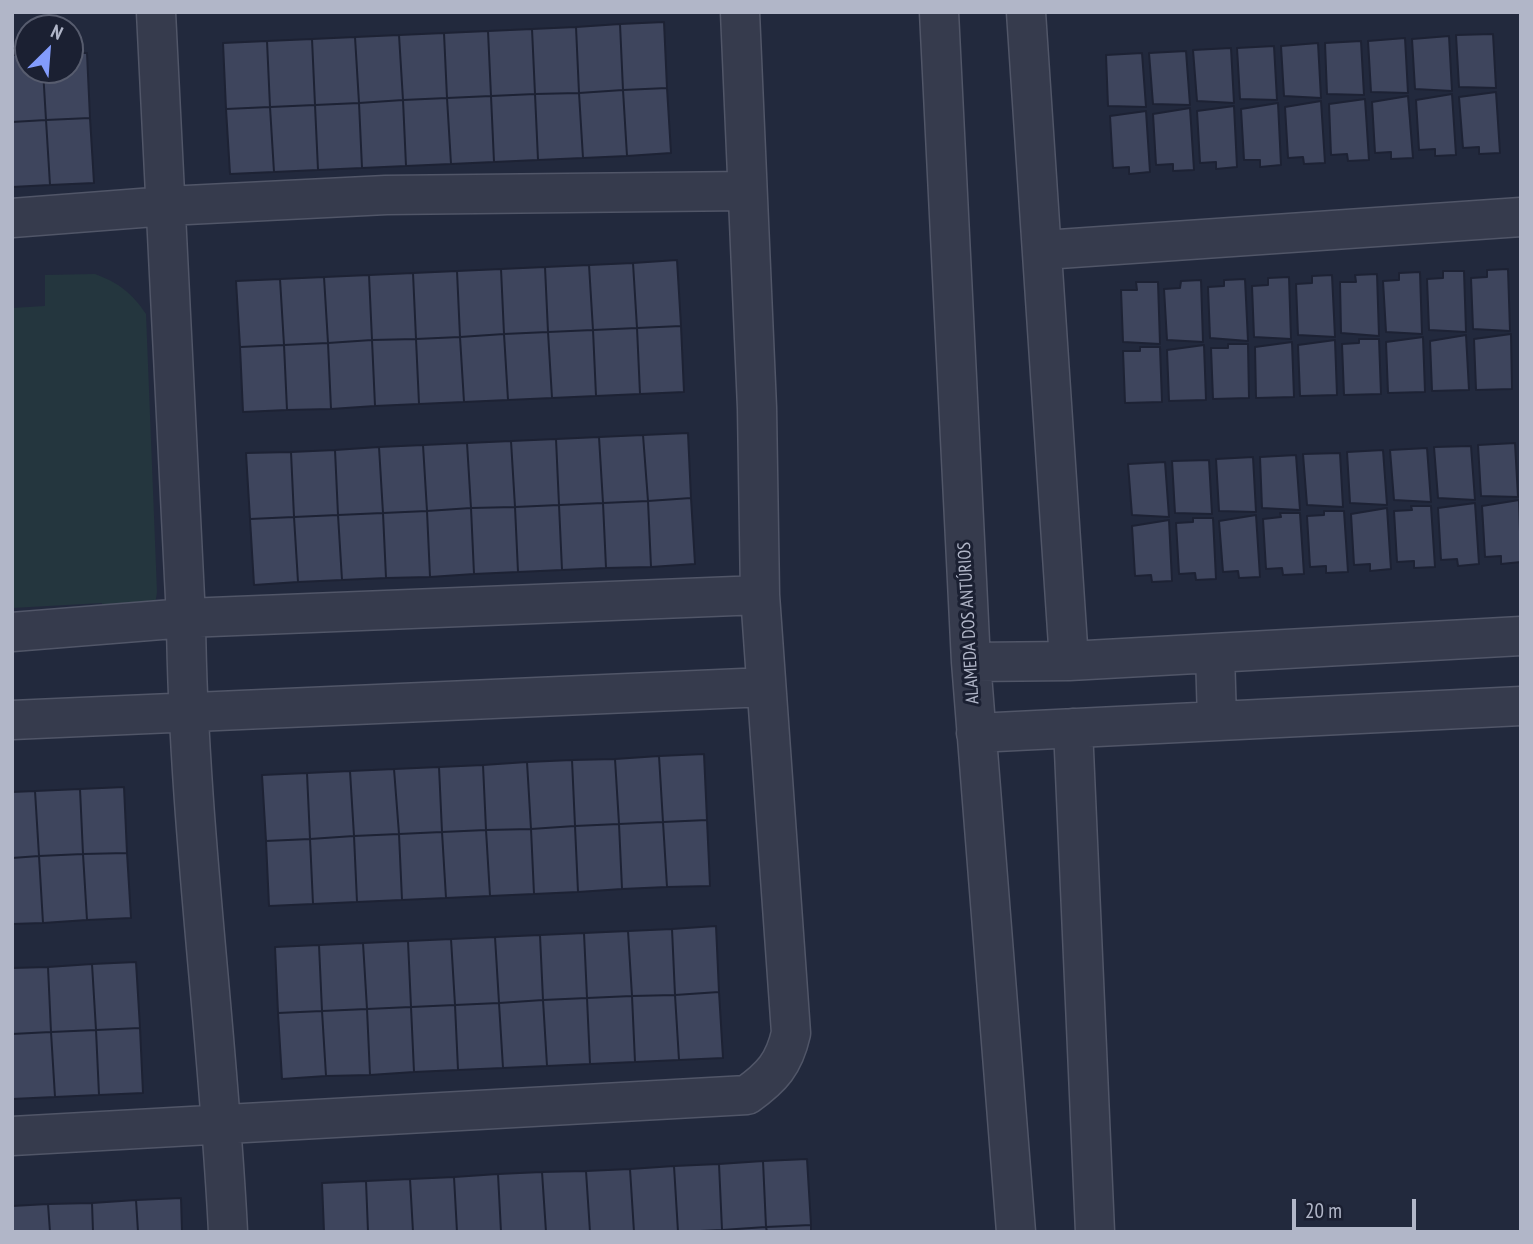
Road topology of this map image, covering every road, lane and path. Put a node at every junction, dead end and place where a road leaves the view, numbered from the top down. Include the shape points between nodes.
1 (156, 12) edge
2 (740, 12) edge
3 (939, 12) edge
4 (1026, 12) edge
5 (747, 191) junction
6 (167, 206) junction
7 (1521, 217) edge
8 (12, 218) edge
9 (1044, 250) junction
10 (760, 595) junction
11 (186, 618) junction
12 (12, 632) edge
13 (1521, 636) edge
14 (1215, 653) junction
15 (971, 662) junction
16 (1069, 662) junction
17 (766, 687) junction
18 (1521, 706) edge
19 (187, 710) junction
20 (12, 720) edge
21 (1217, 721) junction
22 (1073, 728) junction
23 (976, 733) junction
24 (222, 1122) junction
25 (12, 1136) edge
26 (228, 1232) edge
27 (1016, 1232) edge
28 (1095, 1232) edge

1 - 6 street
2 - 5 street
3 - 15 street, ALAMEDA DOS ANTÚRIOS
4 - 9 street
5 - 6 street via 386,195
5 - 10 street
6 - 8 street
6 - 11 street
7 - 9 street
9 - 16 street
10 - 11 street
10 - 17 street
11 - 12 street
11 - 19 street
13 - 14 street
14 - 16 street
14 - 21 street
15 - 16 street
15 - 23 street, ALAMEDA DOS ANTÚRIOS
17 - 19 street
17 - 24 street via 791,1034 786,1055 771,1077 747,1095
18 - 21 street
19 - 20 street
19 - 24 street
21 - 22 street
22 - 23 street
22 - 28 street
23 - 27 street, ALAMEDA DOS ANTÚRIOS
24 - 25 street
24 - 26 street

